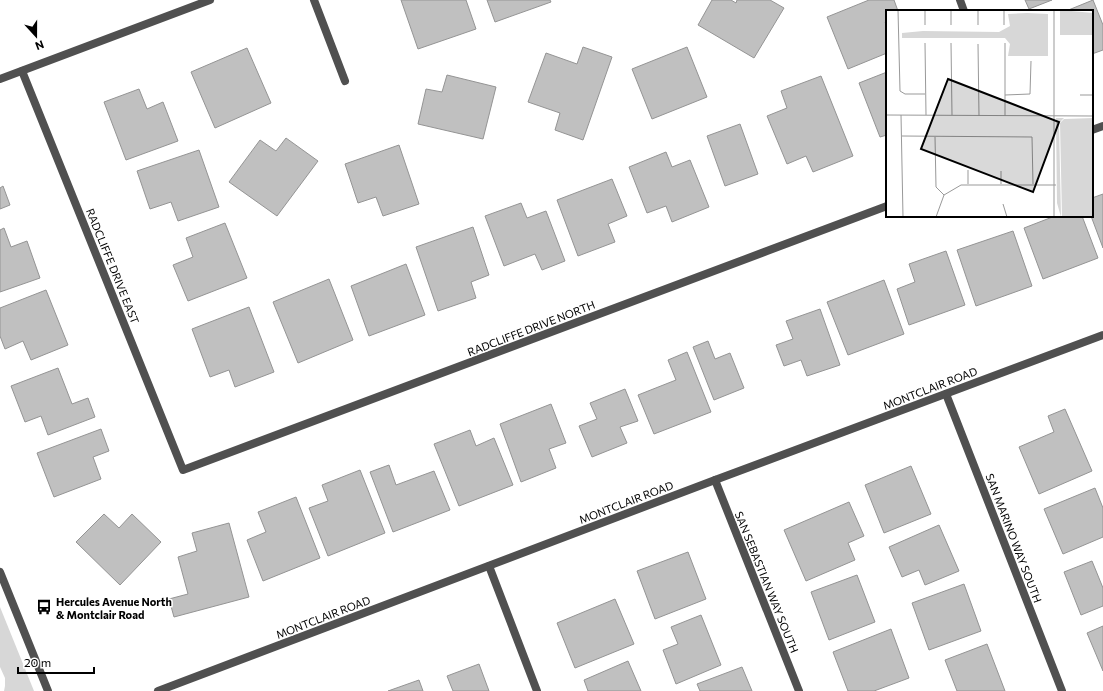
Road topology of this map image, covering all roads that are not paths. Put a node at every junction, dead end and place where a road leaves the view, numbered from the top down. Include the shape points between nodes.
1 (210, 0) edge
2 (314, 0) edge
3 (960, 0) edge
4 (964, 10) edge
5 (22, 71) junction
6 (0, 79) edge
7 (345, 81) dead end
8 (1103, 126) edge
9 (1093, 130) edge
10 (886, 206) edge
11 (1103, 335) edge
12 (946, 394) junction
13 (183, 470) joint
14 (715, 480) junction
15 (489, 566) junction
16 (0, 572) edge
17 (48, 691) edge
18 (158, 691) edge
19 (537, 691) edge
20 (799, 691) edge
21 (1062, 691) edge

1 - 5 street
2 - 7 street
3 - 4 street
5 - 6 street
5 - 13 street, RADCLIFFE DRIVE EAST
8 - 9 street
10 - 13 street, RADCLIFFE DRIVE NORTH
11 - 12 street, MONTCLAIR ROAD
12 - 14 street, MONTCLAIR ROAD
12 - 21 street, SAN MARINO WAY SOUTH
14 - 15 street, MONTCLAIR ROAD
14 - 20 street, SAN SEBASTIAN WAY SOUTH
15 - 18 street, MONTCLAIR ROAD
15 - 19 street
16 - 17 street

